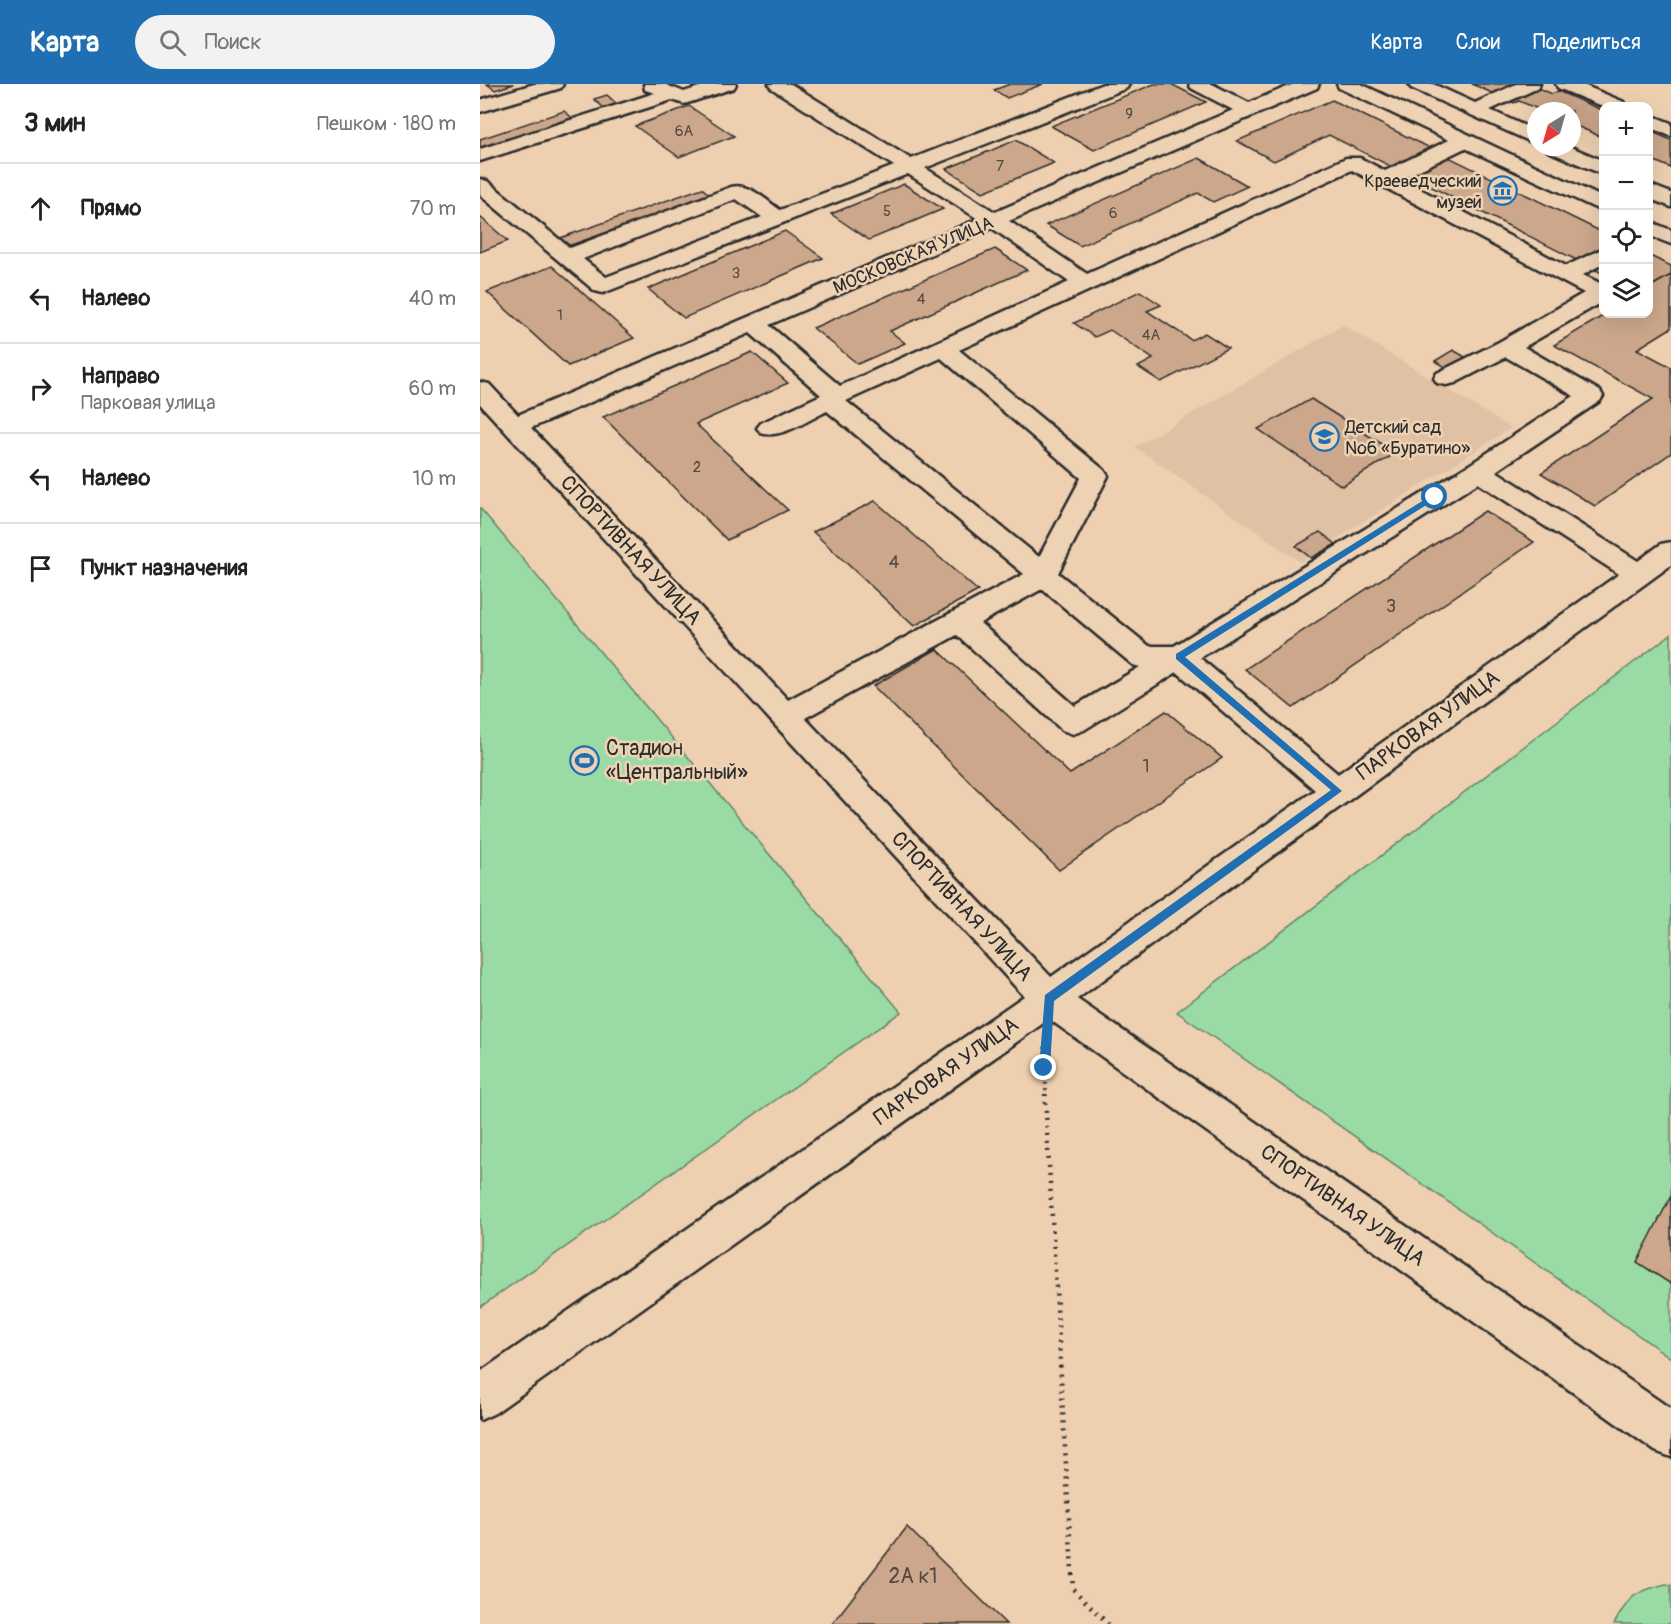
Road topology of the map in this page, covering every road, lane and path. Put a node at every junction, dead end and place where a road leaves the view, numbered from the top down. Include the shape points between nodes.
1 (554, 84) edge
2 (646, 84) edge
3 (727, 84) edge
4 (778, 84) edge
5 (1120, 84) edge
6 (1198, 84) edge
7 (1311, 84) edge
8 (1346, 84) edge
9 (1418, 84) edge
10 (1531, 84) edge
11 (1565, 84) edge
12 (672, 94) junction
13 (1608, 102) edge
14 (480, 106) edge
15 (1475, 110) junction
16 (1249, 111) junction
17 (1653, 122) edge
18 (1671, 130) edge
19 (1527, 134) edge
20 (1465, 140) junction
21 (480, 155) edge
22 (1575, 156) edge
23 (909, 167) junction
24 (1599, 167) edge
25 (1385, 179) junction
26 (480, 185) edge
27 (1653, 192) edge
28 (1671, 201) edge
29 (1599, 204) edge
30 (778, 218) junction
31 (994, 220) junction
32 (1653, 230) edge
33 (1671, 238) edge
34 (1599, 257) edge
35 (567, 258) junction
36 (1566, 275) junction
37 (1085, 284) junction
38 (753, 324) junction
39 (1507, 346) junction
40 (944, 348) junction
41 (1446, 378) dead end
42 (480, 389) edge
43 (833, 398) junction
44 (515, 426) junction
45 (770, 428) dead end
46 (1478, 471) junction
47 (1671, 551) edge
48 (1639, 574) junction
49 (1043, 576) junction
50 (960, 621) junction
51 (1179, 657) junction
52 (785, 715) junction
53 (1337, 791) junction
54 (1048, 999) junction
55 (480, 1398) edge
56 (1671, 1435) edge
57 (1108, 1624) edge

1 - 14 street
2 - 12 street
3 - 12 street via 684,98
4 - 23 street
5 - 23 street
6 - 16 street
7 - 16 street, МОСКОВСКАЯ УЛИЦА
8 - 20 street
9 - 15 street
10 - 15 street
11 - 13 street
12 - 21 street
15 - 19 street
16 - 31 street, МОСКОВСКАЯ УЛИЦА
17 - 18 street
20 - 25 street
20 - 29 street
22 - 24 street
23 - 30 street
23 - 31 street
25 - 36 street
25 - 37 street via 1353,162
26 - 35 street
27 - 28 street
30 - 35 street via 738,191
30 - 35 street via 603,286
31 - 37 street
31 - 38 street, МОСКОВСКАЯ УЛИЦА
32 - 33 street
34 - 36 street
36 - 39 street via 1600,293
37 - 40 street
38 - 43 street
38 - 44 street, МОСКОВСКАЯ УЛИЦА
39 - 41 street
39 - 46 street via 1591,396
40 - 43 street
40 - 49 street via 1095,476
42 - 44 street, СПОРТИВНАЯ УЛИЦА
43 - 45 street
43 - 49 street
44 - 52 street, СПОРТИВНАЯ УЛИЦА
46 - 48 street
46 - 51 street
47 - 48 street, ПАРКОВАЯ УЛИЦА
48 - 53 street, ПАРКОВАЯ УЛИЦА
49 - 50 street
49 - 51 street via 1143,657
50 - 51 street via 1073,722
50 - 52 street
51 - 53 street
52 - 54 street, СПОРТИВНАЯ УЛИЦА
53 - 54 street, ПАРКОВАЯ УЛИЦА
54 - 55 street, ПАРКОВАЯ УЛИЦА
54 - 56 street, СПОРТИВНАЯ УЛИЦА
54 - 57 path via 1044,1068 1073,1589

